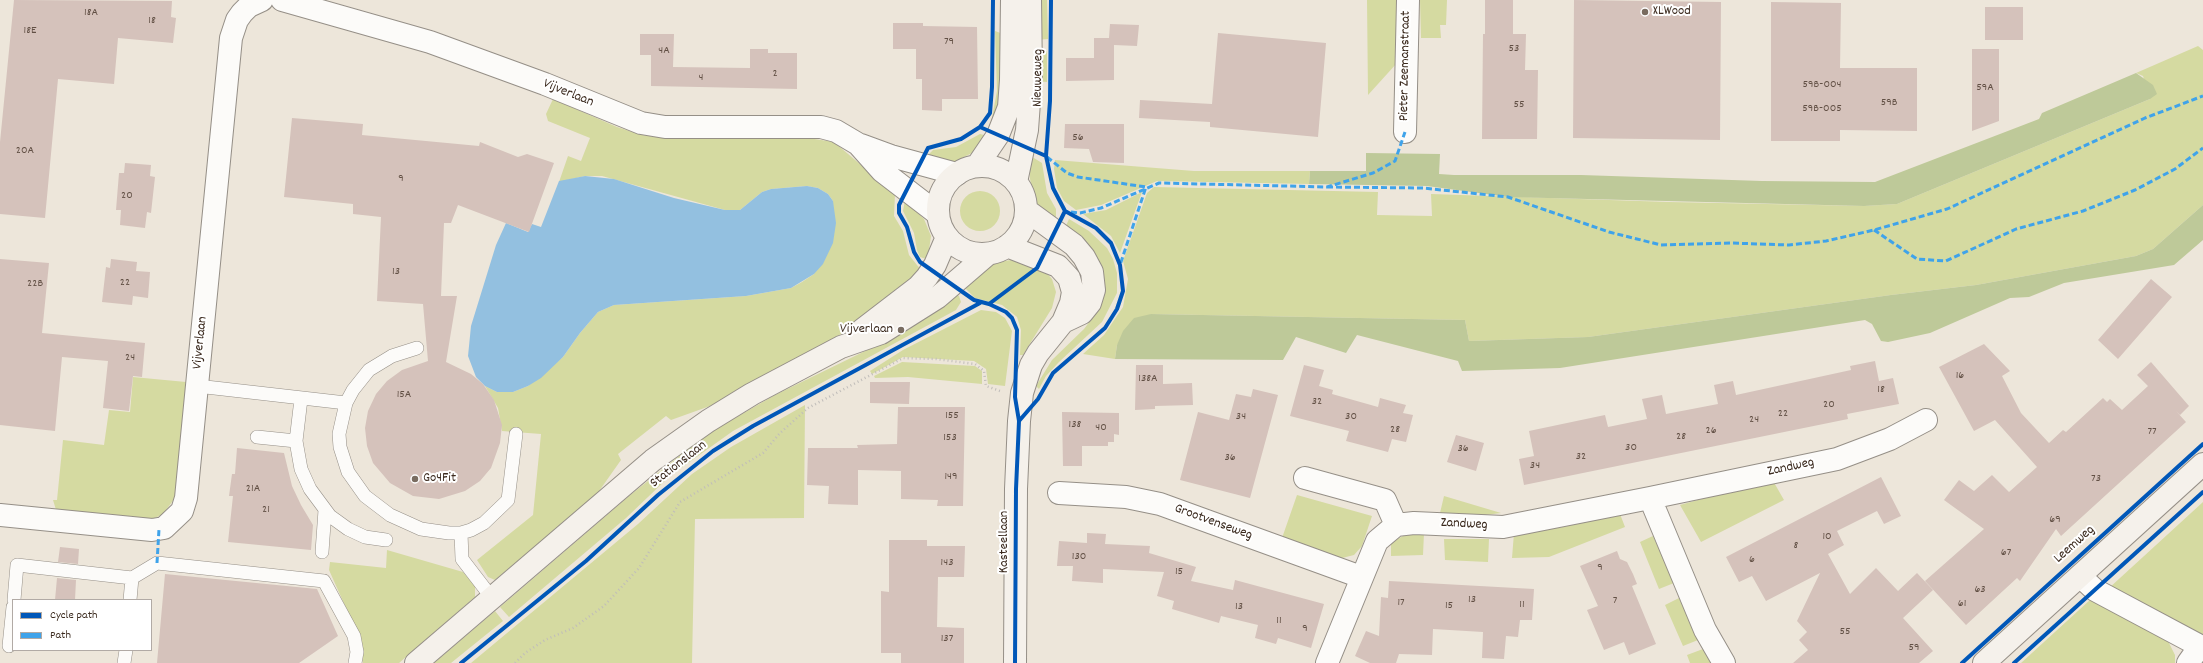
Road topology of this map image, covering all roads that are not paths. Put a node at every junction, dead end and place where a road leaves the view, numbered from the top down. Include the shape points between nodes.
1 (282, 0) edge
2 (1012, 0) edge
3 (1030, 0) edge
4 (1408, 0) edge
5 (251, 2) edge
6 (1405, 132) dead end
7 (858, 144) junction
8 (977, 166) junction
9 (957, 174) junction
10 (1016, 182) junction
11 (1026, 210) junction
12 (938, 214) junction
13 (947, 237) junction
14 (998, 250) junction
15 (1063, 322) junction
16 (417, 348) dead end
17 (840, 348) junction
18 (197, 386) junction
19 (301, 398) junction
20 (346, 403) junction
21 (1926, 420) dead end
22 (516, 434) dead end
23 (257, 436) dead end
24 (296, 441) junction
25 (2203, 464) edge
26 (1305, 478) dead end
27 (1059, 493) dead end
28 (1650, 498) junction
29 (325, 510) junction
30 (0, 516) edge
31 (1396, 526) junction
32 (461, 533) junction
33 (386, 540) dead end
34 (322, 552) dead end
35 (2075, 570) junction
36 (1361, 577) junction
37 (132, 578) junction
38 (492, 598) junction
39 (14, 599) edge
40 (130, 599) edge
41 (12, 617) edge
42 (9, 646) dead end
43 (126, 651) edge
44 (2194, 654) edge
45 (124, 663) edge
46 (355, 663) edge
47 (416, 663) edge
48 (1016, 663) edge
49 (1327, 663) edge
50 (1724, 663) edge
51 (1984, 663) edge

1 - 7 street, Vijverlaan via 430,42 545,84 641,123 665,127 821,127 836,131
2 - 8 street, Nieuweweg via 1009,108 998,135
3 - 10 street, Nieuweweg via 1031,74 1027,130
4 - 6 street, Pieter Zeemanstraat
5 - 18 street, Vijverlaan via 237,20 231,38
7 - 9 street, Vijverlaan
7 - 12 street, Vijverlaan via 882,171
8 - 9 street
8 - 10 street via 998,169
9 - 12 street via 942,192
10 - 11 street via 1025,200
11 - 14 street via 1024,224 1017,236
11 - 15 street, Kasteellaan via 1074,245 1092,272 1094,290 1090,304 1082,313
12 - 13 street via 942,230
13 - 14 street via 955,246 965,251 977,254
13 - 17 street, Stationslaan via 935,265 918,287
14 - 15 street, Kasteellaan via 1052,263 1067,274 1073,292
14 - 17 street, Stationslaan via 921,309 881,333
15 - 48 street, Kasteellaan via 1034,359 1022,393 1016,489
16 - 20 lane via 392,356 369,370 352,390
17 - 38 street, Stationslaan via 752,394 653,460
18 - 19 lane
18 - 30 street, Vijverlaan via 186,498 182,512 164,528 152,530
19 - 20 lane
19 - 24 lane
20 - 32 lane via 339,434 340,447 348,472 364,496 390,516 406,524 434,532
21 - 28 street, Zandweg via 1890,439 1837,459
22 - 32 lane via 508,500 484,523
23 - 24 lane
24 - 29 lane via 303,476
25 - 35 street, Leemweg
26 - 31 street via 1385,500
27 - 36 street, Grootvenseweg via 1126,497 1160,504
28 - 31 street, Zandweg via 1503,527 1414,523
28 - 50 street via 1705,630
29 - 33 lane via 357,534
29 - 34 lane
31 - 36 street via 1376,541
32 - 38 lane via 462,559
35 - 44 street, Leemweg via 2095,590
35 - 51 street, Leemweg
36 - 49 street
37 - 39 lane via 17,565
37 - 40 lane
37 - 46 lane via 157,563 324,581 354,636 357,652
38 - 47 street, Stationslaan
41 - 42 lane
43 - 45 lane

